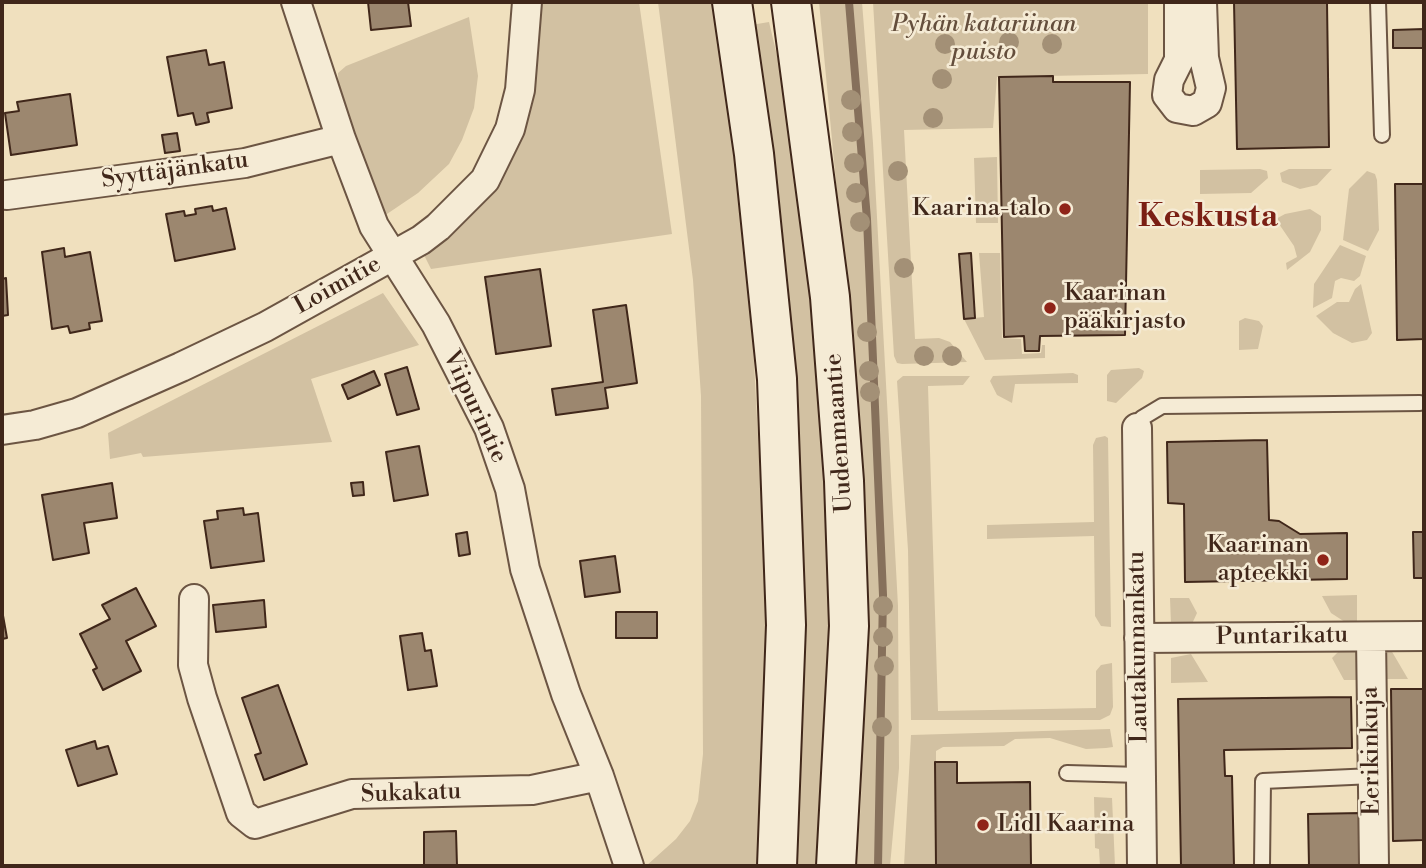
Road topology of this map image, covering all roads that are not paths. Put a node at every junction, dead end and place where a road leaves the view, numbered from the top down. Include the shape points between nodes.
1 (296, 2) edge
2 (527, 2) edge
3 (732, 2) edge
4 (791, 2) edge
5 (1179, 2) edge
6 (1202, 2) edge
7 (1378, 2) edge
8 (1382, 135) dead end
9 (341, 139) junction
10 (7, 195) dead end
11 (391, 257) junction
12 (1420, 403) dead end
13 (1137, 428) joint
14 (2, 430) edge
15 (194, 599) dead end
16 (1424, 636) edge
17 (1371, 637) junction
18 (1139, 638) junction
19 (1067, 774) dead end
20 (1141, 775) junction
21 (599, 776) junction
22 (1373, 776) junction
23 (629, 866) edge
24 (777, 866) edge
25 (836, 866) edge
26 (1142, 866) edge
27 (1262, 866) edge
28 (1374, 866) edge

1 - 9 street, Viipurintie
2 - 11 street, Loimitie via 520,90 496,160 485,180 453,214
3 - 24 main road via 777,379 786,625
4 - 25 main road, Uudenmaantie via 830,297 844,481 849,626
5 - 6 street via 1179,60 1167,95 1177,108 1192,111 1207,103 1211,88 1204,58
7 - 8 lane
9 - 10 street, Syyttäjänkatu via 245,163
9 - 11 street, Viipurintie via 374,226
11 - 14 street, Loimitie via 265,327 111,399 35,425
11 - 21 street, Viipurintie via 436,324 489,428 510,489 525,569
12 - 13 lane via 1162,406 1142,418
13 - 18 street, Lautakunnankatu
15 - 21 street, Sukakatu via 193,665 241,813 255,824 352,794 532,790
16 - 17 street, Puntarikatu
17 - 18 street, Puntarikatu
17 - 22 street, Eerikinkuja
18 - 20 street, Lautakunnankatu
19 - 20 lane
20 - 26 street, Lautakunnankatu
21 - 23 street, Viipurintie
22 - 27 lane via 1263,781
22 - 28 street, Eerikinkuja

